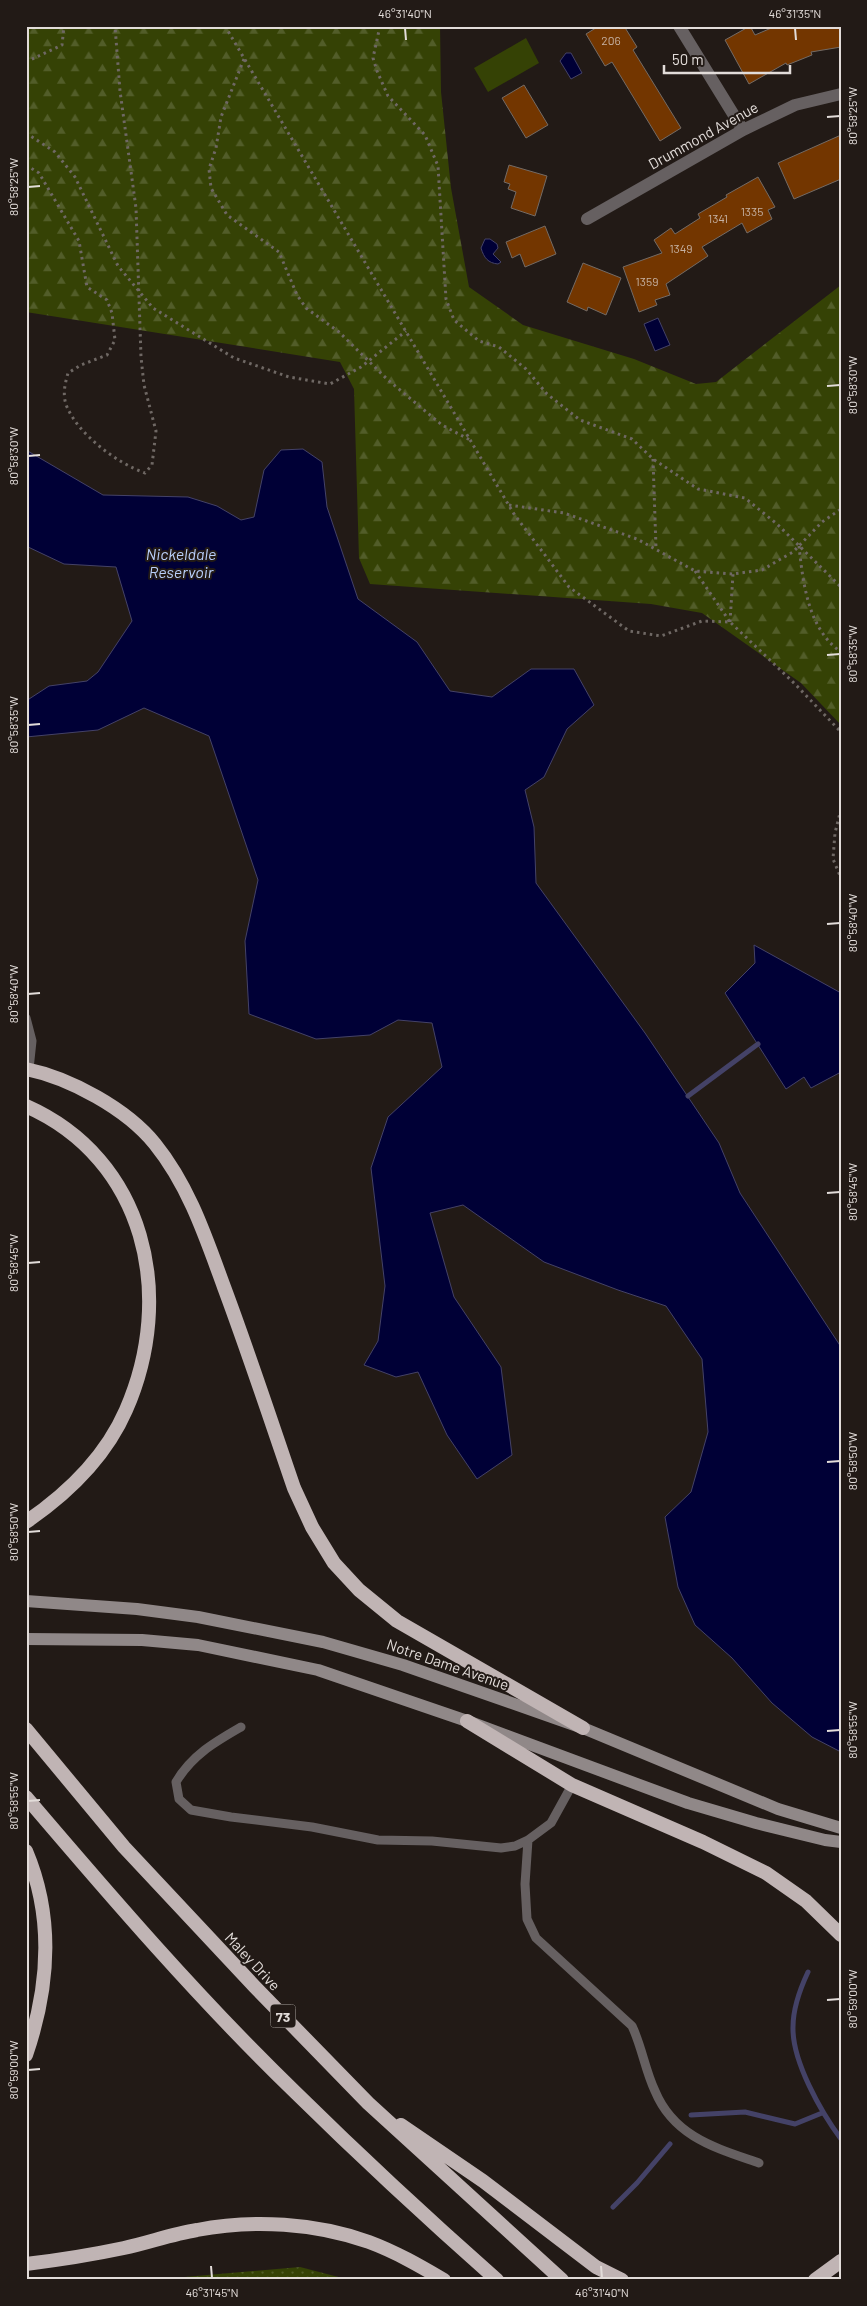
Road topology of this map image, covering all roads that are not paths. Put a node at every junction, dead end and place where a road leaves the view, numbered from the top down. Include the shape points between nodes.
1 (679, 26) edge
2 (841, 94) edge
3 (743, 130) junction
4 (587, 219) dead end
5 (26, 1018) edge
6 (28, 1069) edge
7 (26, 1106) edge
8 (26, 1522) edge
9 (26, 1601) edge
10 (26, 1639) edge
11 (467, 1721) junction
12 (241, 1727) dead end
13 (583, 1728) junction
14 (26, 1729) edge
15 (572, 1785) junction
16 (26, 1797) edge
17 (841, 1828) edge
18 (528, 1840) junction
19 (841, 1842) edge
20 (26, 1852) edge
21 (841, 1935) edge
22 (26, 2054) edge
23 (368, 2103) junction
24 (759, 2162) dead end
25 (841, 2261) edge
26 (26, 2264) edge
27 (444, 2280) edge
28 (497, 2280) edge
29 (562, 2280) edge
30 (622, 2280) edge
31 (815, 2280) edge

1 - 3 street
2 - 3 street, Drummond Avenue via 795,105
3 - 4 street, Drummond Avenue
5 - 6 lane via 32,1041
6 - 13 highway via 91,1094 128,1117 155,1144 176,1175 206,1239 294,1488 312,1528 334,1563 358,1590 397,1621
7 - 8 highway via 76,1136 109,1171 133,1214 144,1244 150,1280 146,1346 126,1410 110,1440 90,1466
9 - 13 main road, Notre Dame Avenue via 198,1617 323,1642 403,1665
10 - 11 main road via 142,1640 198,1645 318,1670
11 - 15 highway
11 - 19 main road via 688,1803 756,1823
12 - 18 lane via 208,1746 185,1766 176,1782 179,1799 191,1810 378,1840 432,1841 501,1848
13 - 17 main road, Notre Dame Avenue via 778,1809
14 - 23 highway, Maley Drive / 73 via 124,1847
15 - 18 lane via 551,1824
15 - 21 highway via 766,1873 806,1901
16 - 28 highway via 108,1894 286,2084
18 - 24 lane via 527,1919 536,1938 632,2026 654,2091 665,2112 677,2125 710,2144
20 - 22 highway via 35,1873 46,1942 38,2020
23 - 29 highway, Maley Drive / 73
23 - 30 highway via 483,2181 596,2267
25 - 31 highway
26 - 27 highway via 117,2250 198,2229 287,2225 324,2230 369,2242

